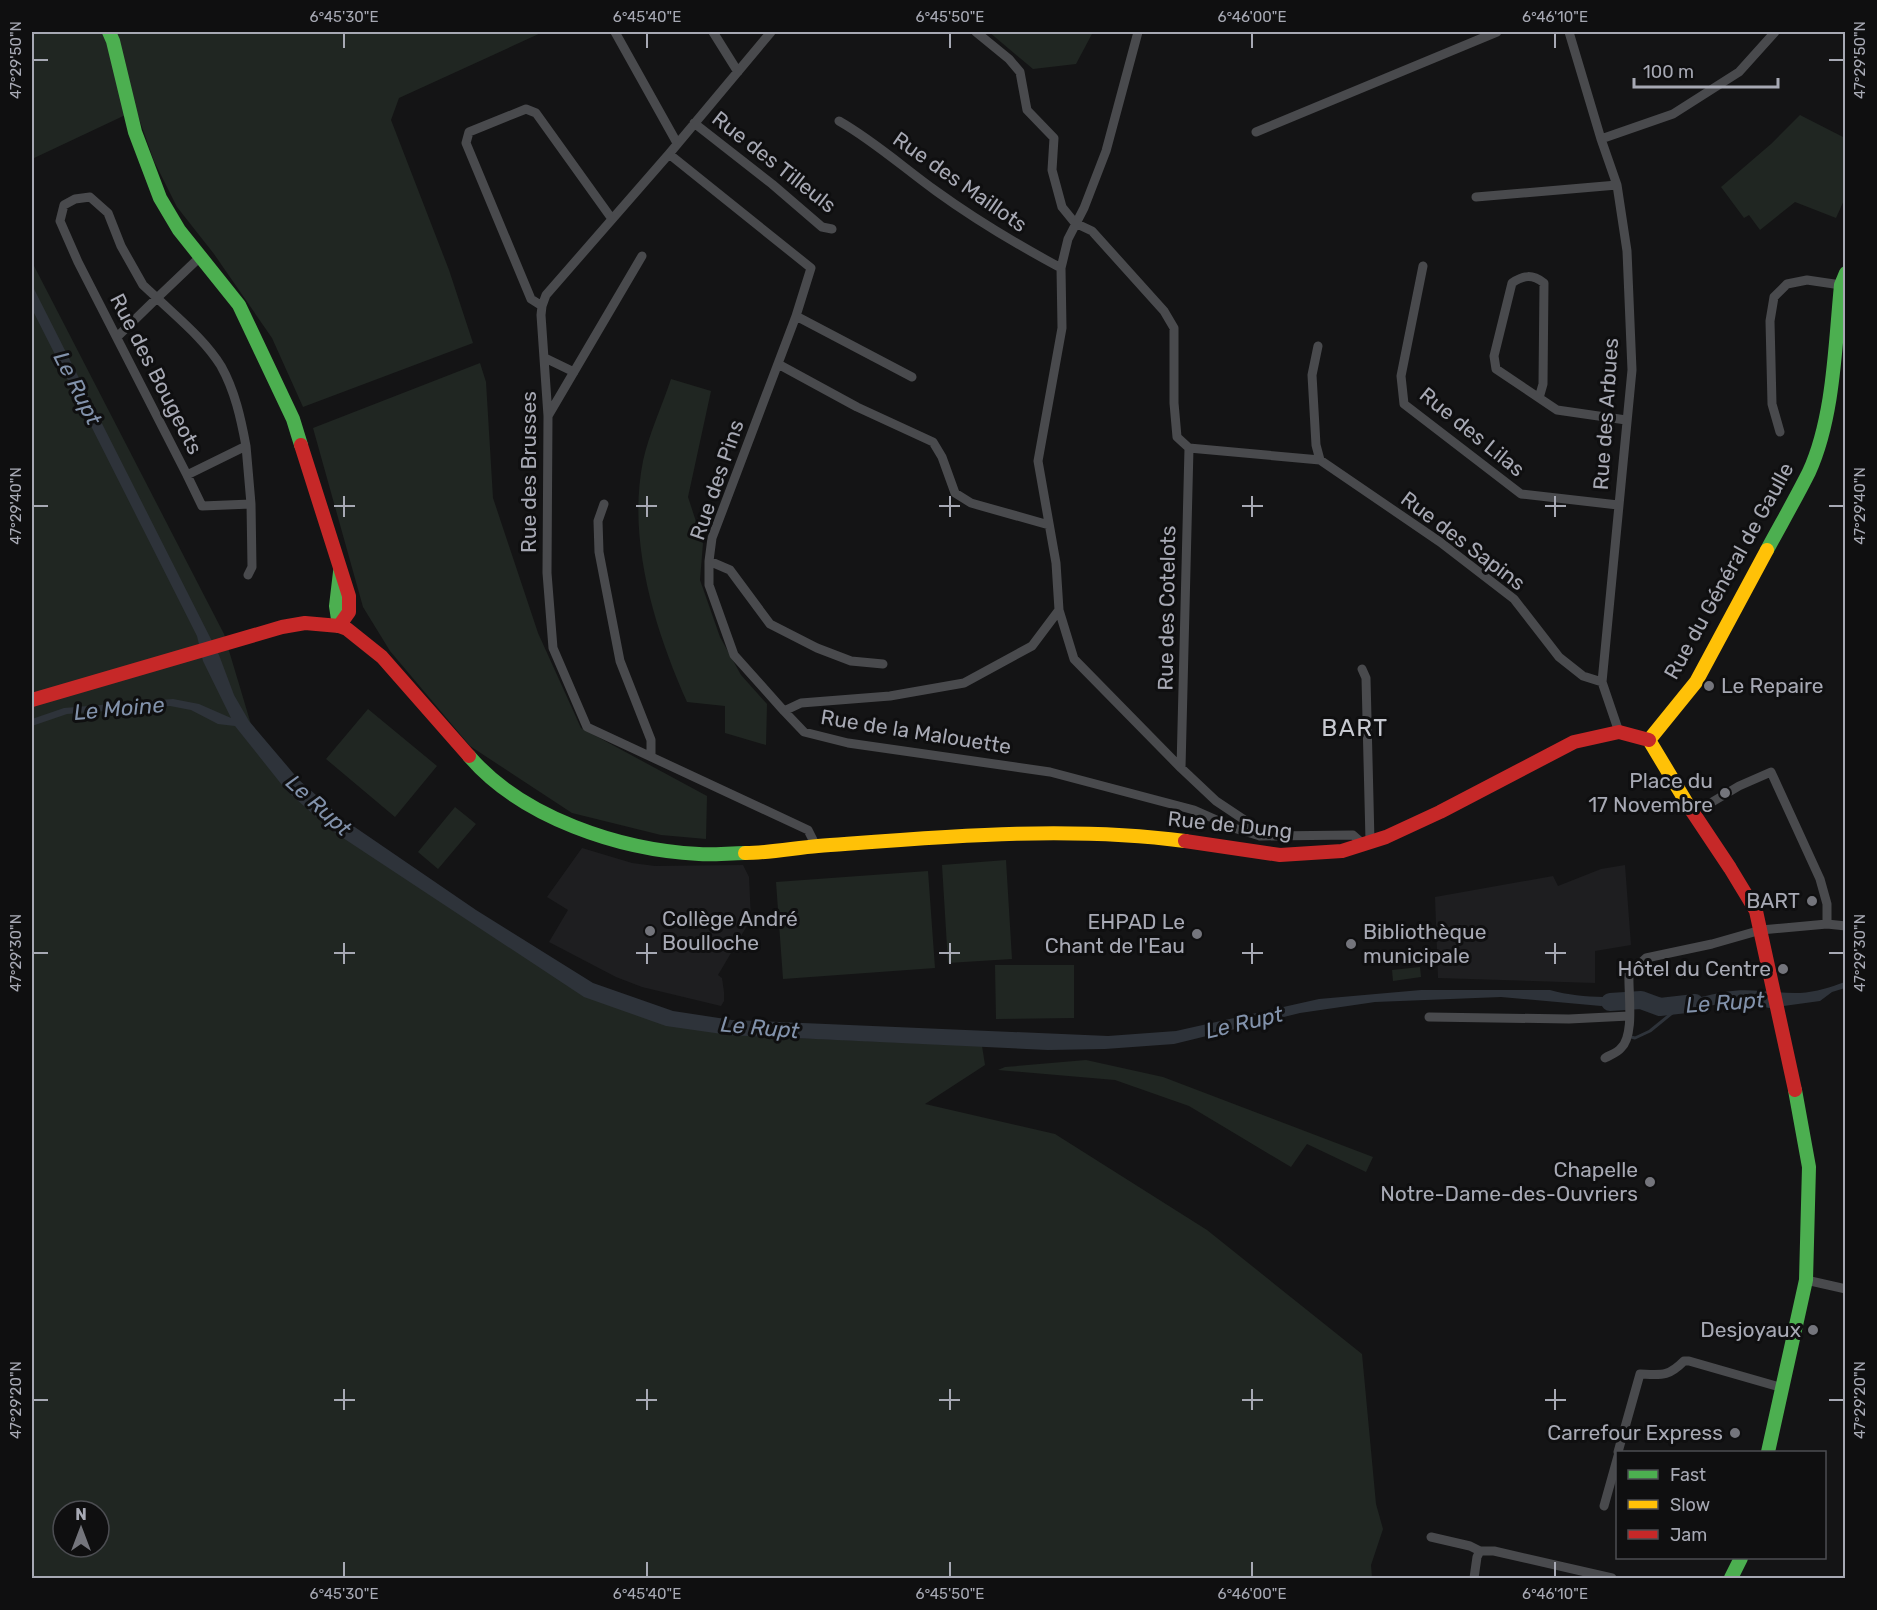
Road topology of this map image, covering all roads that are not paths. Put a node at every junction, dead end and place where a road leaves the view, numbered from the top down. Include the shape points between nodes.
1 (109, 32) edge
2 (615, 32) edge
3 (713, 32) edge
4 (771, 32) edge
5 (976, 32) edge
6 (1138, 32) edge
7 (1497, 32) edge
8 (1569, 32) edge
9 (1775, 32) edge
10 (738, 72) junction
11 (839, 121) dead end
12 (694, 123) junction
13 (1256, 132) dead end
14 (1601, 139) junction
15 (677, 143) junction
16 (669, 154) junction
17 (1617, 185) junction
18 (1476, 197) dead end
19 (612, 219) junction
20 (1075, 223) junction
21 (832, 229) dead end
22 (642, 256) dead end
23 (200, 257) junction
24 (1423, 266) dead end
25 (1061, 268) junction
26 (1843, 279) edge
27 (158, 298) junction
28 (542, 306) junction
29 (796, 316) junction
30 (117, 337) junction
31 (1318, 346) dead end
32 (545, 358) junction
33 (778, 364) junction
34 (573, 372) junction
35 (912, 377) dead end
36 (1539, 398) junction
37 (548, 416) junction
38 (1626, 420) junction
39 (1780, 432) dead end
40 (246, 446) junction
41 (1189, 448) junction
42 (1320, 460) junction
43 (187, 475) junction
44 (251, 504) junction
45 (604, 504) dead end
46 (1618, 505) junction
47 (1049, 525) junction
48 (709, 561) junction
49 (248, 575) dead end
50 (1059, 610) junction
51 (339, 626) junction
52 (883, 664) dead end
53 (1362, 669) dead end
54 (1602, 682) junction
55 (32, 700) edge
56 (784, 711) junction
57 (1619, 732) junction
58 (1650, 740) junction
59 (651, 756) junction
60 (1181, 768) junction
61 (1692, 814) junction
62 (1260, 836) junction
63 (1366, 842) junction
64 (816, 846) junction
65 (1827, 924) junction
66 (1845, 926) edge
67 (1761, 930) junction
68 (1629, 1012) junction
69 (1429, 1017) dead end
70 (1605, 1058) dead end
71 (1806, 1280) junction
72 (1845, 1289) edge
73 (1783, 1388) junction
74 (1619, 1451) edge
75 (1768, 1451) edge
76 (1616, 1461) edge
77 (1604, 1506) dead end
78 (1431, 1537) dead end
79 (1480, 1551) junction
80 (1740, 1559) edge
81 (1474, 1578) edge
82 (1612, 1578) edge
83 (1731, 1578) edge

1 - 23 main road via 137,144 170,216
2 - 15 street
3 - 10 street
4 - 10 street
5 - 20 street via 1020,72 1027,110 1054,138 1052,170 1062,207
6 - 20 street via 1106,151
7 - 13 street
8 - 14 street, Rue des Arbues
9 - 14 street via 1739,72 1673,114
10 - 12 street
11 - 25 street, Rue des Maillots via 938,193
12 - 15 street
12 - 21 street, Rue des Tilleuls via 822,226
14 - 17 street, Rue des Arbues
15 - 16 street
16 - 19 street
16 - 29 street, Rue des Pins via 811,268
17 - 18 street
17 - 38 street, Rue des Arbues via 1627,251 1631,363
19 - 28 street via 546,295
19 - 28 street via 536,113 526,109 469,132 466,143 531,299
20 - 25 street
20 - 41 street via 1092,231 1164,311 1174,328 1178,437
22 - 34 street
23 - 27 street, Rue des Bougeots
23 - 51 main road via 239,305 293,419 338,564 340,585 335,616
24 - 46 street, Rue des Lilas via 1401,376 1404,404 1521,494
25 - 47 street via 1062,328 1038,460
26 - 39 street via 1788,284 1774,297 1770,321 1772,404
26 - 58 main road, Rue du Général de Gaulle via 1826,418 1809,471 1696,682
27 - 30 street
27 - 30 street, Rue des Bougeots via 143,285 108,213 90,197 64,205 60,221
27 - 40 street, Rue des Bougeots via 221,366 240,410
28 - 32 street, Rue des Brusses
29 - 33 street, Rue des Pins
29 - 35 street
30 - 43 street, Rue des Bougeots
31 - 42 street via 1312,375
32 - 34 street
32 - 37 street, Rue des Brusses
33 - 47 street via 933,442 955,493 971,503
33 - 48 street, Rue des Pins via 712,538
34 - 37 street
36 - 36 street via 1543,384 1544,283 1535,276 1522,277 1512,283 1494,356 1496,369
36 - 38 street via 1557,410
37 - 59 street, Rue des Brusses via 547,573 553,648 587,728
38 - 46 street, Rue des Arbues
40 - 43 street, Rue des Bougeots
40 - 44 street
41 - 42 street, Rue des Sapins
41 - 60 street, Rue des Cotelots
42 - 54 street, Rue des Sapins via 1440,542 1514,599 1559,657 1583,676
43 - 44 street via 202,506
44 - 49 street via 252,567
45 - 59 street via 598,522 599,552 620,661 651,740
46 - 54 street, Rue des Arbues
47 - 50 street
48 - 52 street via 730,570 770,624 851,661
48 - 56 street, Rue des Pins via 709,585 734,655
50 - 56 street, Rue de la Malouette via 1032,646 964,683 890,696 801,703
50 - 60 street via 1074,659
51 - 55 main road via 304,623 282,627
51 - 64 main road, Rue de Dung via 382,657 477,766 509,792 545,813 578,828 661,850 746,853
53 - 63 street via 1366,678
54 - 57 street, Rue des Arbues
56 - 62 street, Rue de la Malouette via 804,732 849,743 1050,772 1194,810
57 - 58 main road, Rue de Dung
57 - 63 main road, Rue de Dung via 1574,742 1440,812
58 - 61 main road
59 - 64 street, Rue des Brusses via 808,830
60 - 62 street via 1216,801 1258,829
61 - 65 street via 1771,772 1820,879 1827,904
61 - 67 main road via 1740,880
62 - 63 street, Rue de la Malouette via 1353,835
63 - 64 main road, Rue de Dung via 1342,851 1280,855 1160,838 1045,832
65 - 66 street
65 - 67 street
67 - 68 street via 1646,958 1629,974
67 - 71 main road via 1809,1167
68 - 69 street via 1569,1018
68 - 70 street via 1629,1030 1622,1048
71 - 72 street
71 - 73 main road
73 - 74 street via 1689,1361 1665,1375 1640,1374
73 - 75 main road
76 - 77 street
78 - 79 street
79 - 81 street
79 - 82 street
80 - 83 main road

